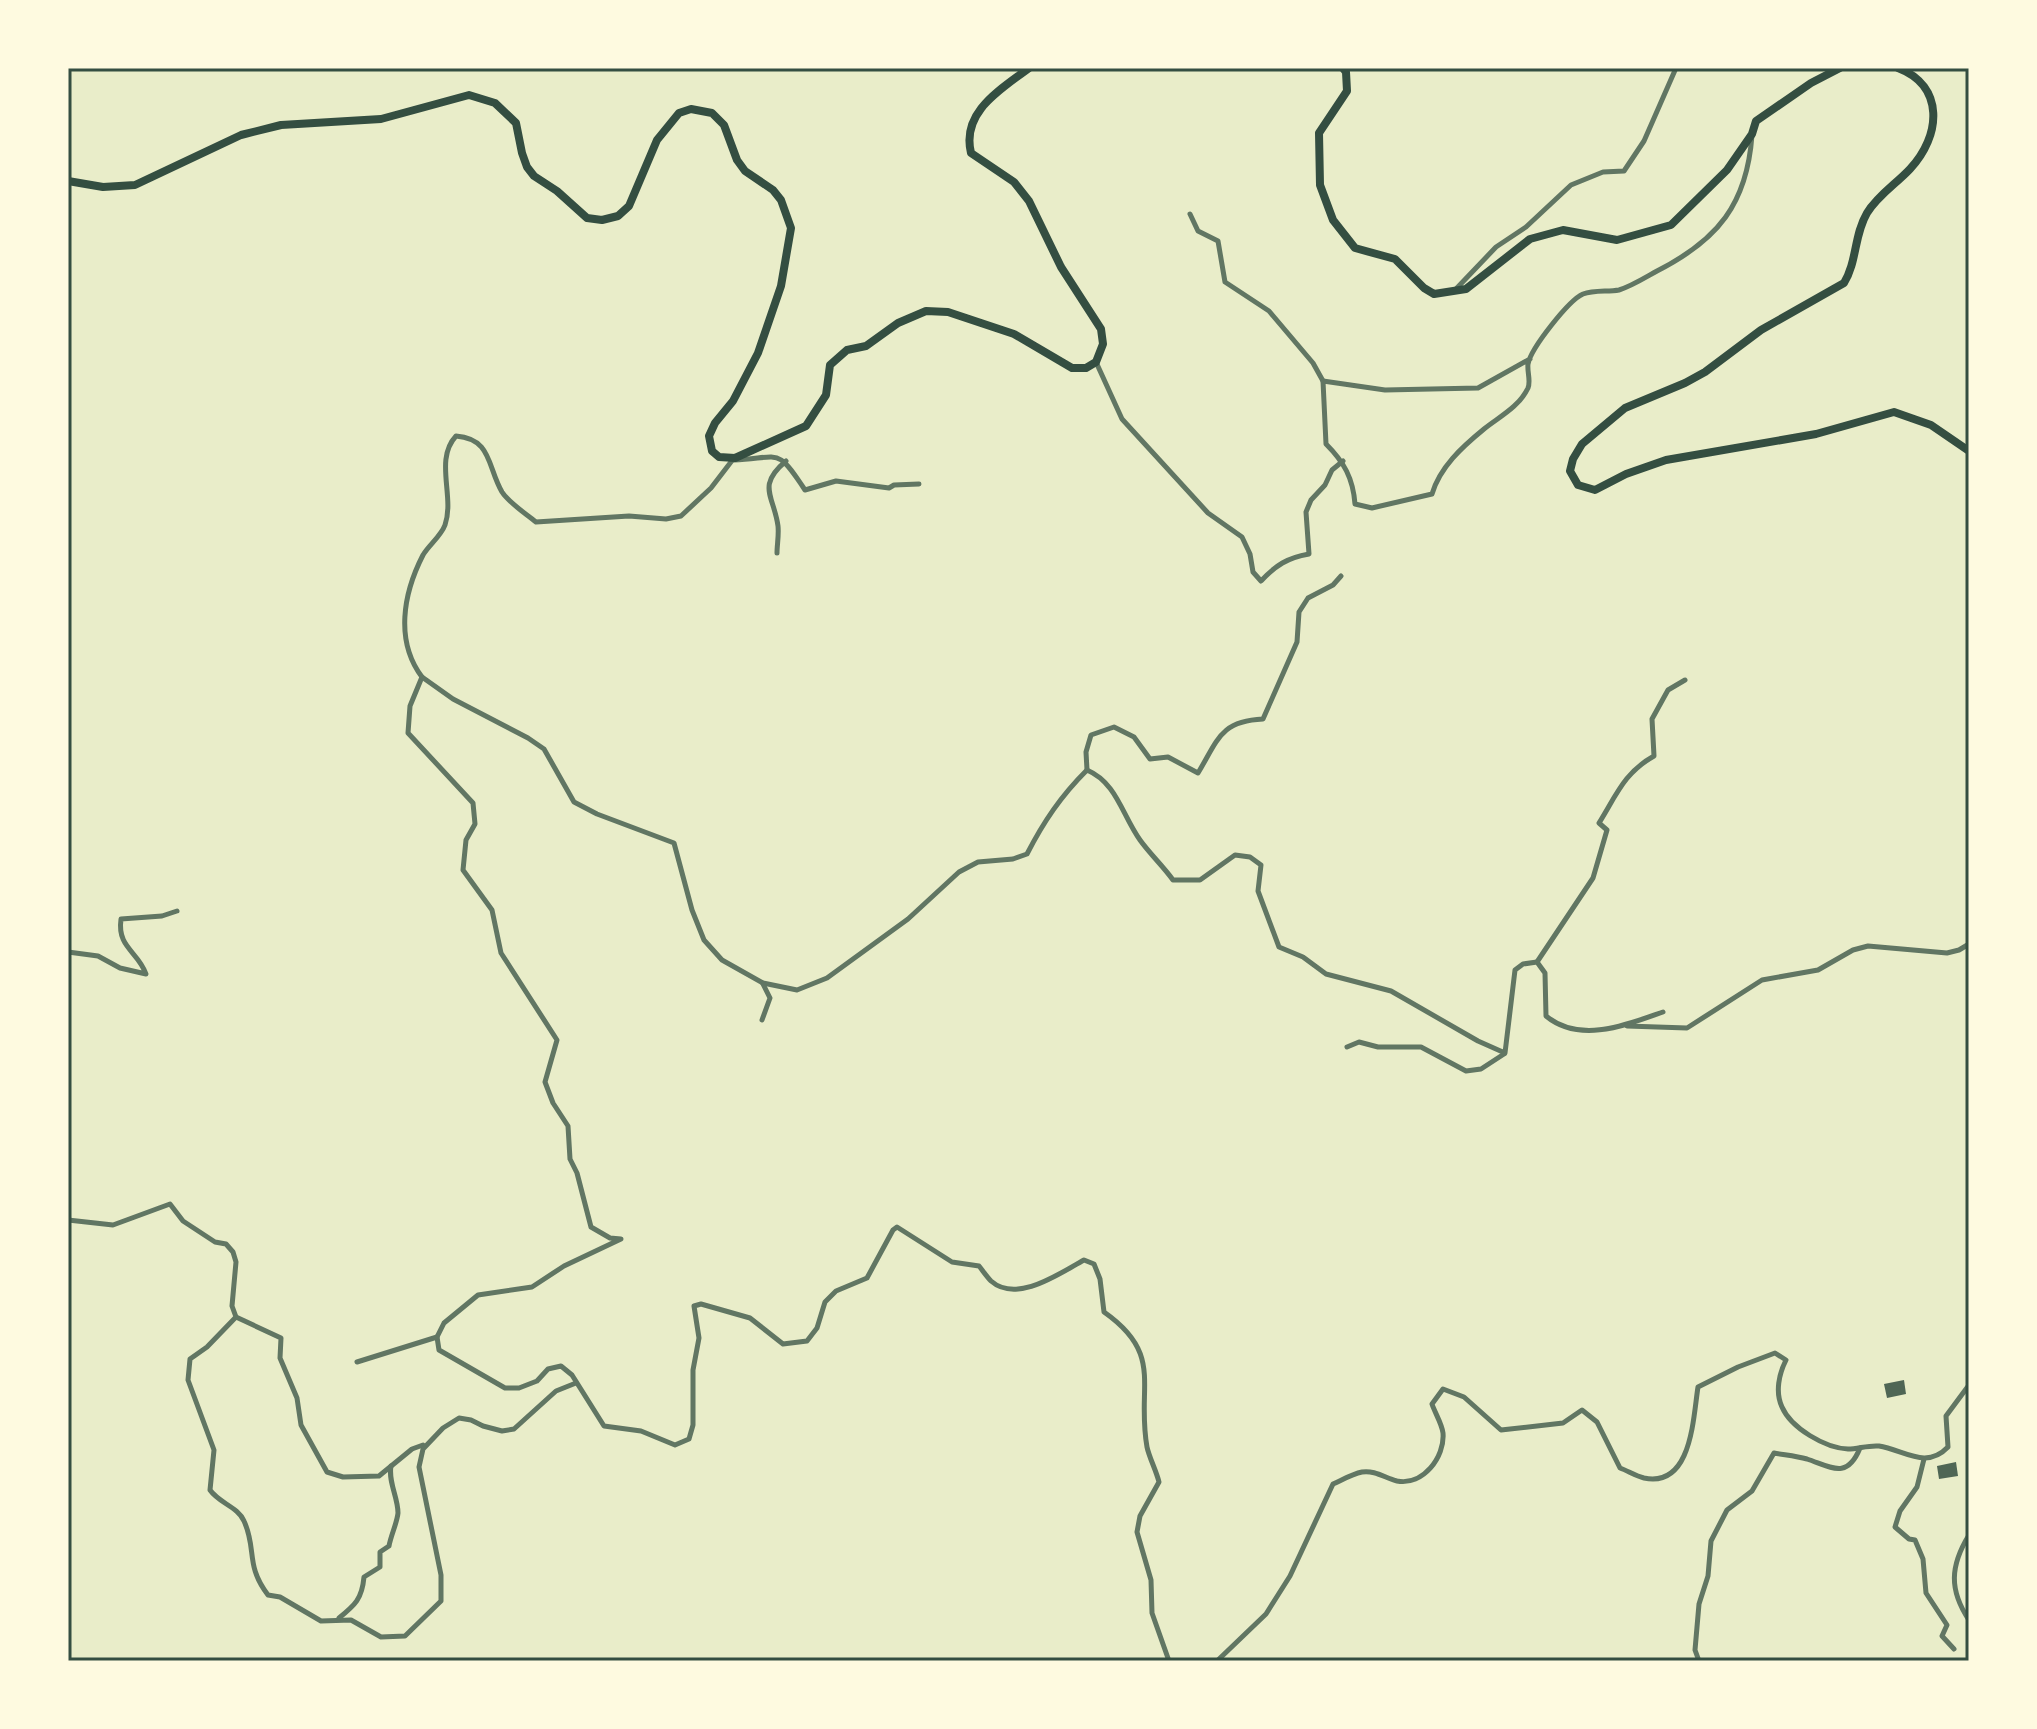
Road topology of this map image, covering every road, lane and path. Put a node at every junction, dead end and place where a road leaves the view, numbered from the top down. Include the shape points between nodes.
1 (1029, 68) edge
2 (1343, 68) edge
3 (1676, 68) edge
4 (1840, 68) edge
5 (1898, 68) edge
6 (1752, 134) junction
7 (68, 181) edge
8 (1190, 214) dead end
9 (1455, 291) junction
10 (1530, 359) junction
11 (1096, 362) junction
12 (1323, 381) junction
13 (1969, 451) edge
14 (734, 459) junction
15 (786, 461) junction
16 (1343, 461) junction
17 (919, 484) dead end
18 (777, 553) dead end
19 (1341, 576) dead end
20 (422, 677) junction
21 (1685, 680) dead end
22 (1087, 770) junction
23 (177, 911) dead end
24 (1969, 944) edge
25 (68, 952) edge
26 (1537, 962) junction
27 (763, 983) junction
28 (1663, 1012) dead end
29 (762, 1020) dead end
30 (1622, 1025) junction
31 (1347, 1047) dead end
32 (1505, 1053) junction
33 (68, 1220) edge
34 (236, 1317) junction
35 (437, 1337) junction
36 (357, 1362) dead end
37 (576, 1383) junction
38 (1969, 1385) edge
39 (428, 1443) junction
40 (1861, 1447) junction
41 (1924, 1459) junction
42 (391, 1465) junction
43 (1969, 1535) edge
44 (339, 1618) dead end
45 (1969, 1620) edge
46 (1954, 1649) dead end
47 (1169, 1661) edge
48 (1217, 1661) edge
49 (1696, 1661) edge

1 - 11 main road via 994,94 974,117 967,137 971,153 1014,182 1029,201 1061,267 1101,329 1103,344
2 - 9 main road via 1347,91 1319,133 1320,185 1333,220 1355,248 1395,259 1428,291
3 - 9 street via 1644,141 1624,171 1603,172 1571,185 1496,247
4 - 6 main road via 1756,121
5 - 13 main road via 1928,89 1934,102 1930,131 1923,152 1866,215 1844,283 1761,330 1695,378 1625,408 1582,444 1570,471 1578,485 1595,490 1666,460 1816,434 1894,412 1931,425
6 - 9 main road via 1727,170 1671,225 1617,240 1563,230 1530,239 1466,289
6 - 10 street via 1750,163 1732,211 1708,237 1685,257 1621,289 1582,294 1539,338
7 - 14 main road via 135,185 241,135 281,125 381,119 469,95 495,103 516,123 534,176 587,218 602,220 629,206 657,140 679,113 712,113 724,125 745,171 781,200 791,228 781,286 758,353 709,436 712,451
8 - 12 street via 1198,231 1218,241 1225,282 1269,311
10 - 12 street via 1478,388 1385,390
10 - 16 street via 1529,387 1513,408 1458,453 1437,478 1432,494 1372,508 1355,504 1354,485
11 - 14 main road via 1072,368 1014,334 948,312 926,311 866,346 847,350 830,365 826,395 806,426
11 - 16 street via 1122,419 1208,513 1242,537 1261,581 1283,562 1309,554 1306,512
12 - 16 street via 1326,444
14 - 15 street via 768,455
14 - 20 street via 681,516 536,522 503,494 483,447 470,437 456,436 445,456 445,527 424,554 403,618 411,662
15 - 17 street via 805,490 836,481 889,488
15 - 18 street via 774,471 767,491 778,527
19 - 22 street via 1308,598 1299,612 1297,642 1263,719 1239,720 1221,734 1198,773 1168,757 1150,759 1134,737 1114,727 1091,735
20 - 27 street via 544,749 574,802 674,843 704,940 722,960
20 - 35 street via 410,706 408,733 473,803 475,824 466,840 463,870 492,910 501,953 557,1040 545,1082 568,1126 570,1159 591,1227 621,1239 532,1287 478,1295 444,1323
21 - 26 street via 1668,690 1652,719 1654,756 1634,767 1618,788 1599,823 1607,830 1593,878
22 - 27 street via 1062,795 1027,854 978,862 959,872 908,919 827,978 797,990
22 - 32 street via 1100,776 1140,840 1173,880 1200,880 1235,855 1250,857 1261,865 1258,891 1279,947 1326,974 1391,991
23 - 25 street via 121,919 123,942 146,974 98,956
24 - 30 street via 1947,953 1868,946 1818,970 1762,980 1687,1028
26 - 30 street via 1545,973 1546,1016 1572,1030
26 - 32 street via 1515,970
27 - 29 street via 770,998
28 - 30 street
31 - 32 street via 1359,1042 1421,1047 1466,1071 1481,1069
33 - 34 street via 113,1225 170,1204 183,1221 233,1252
34 - 39 street via 190,1359 188,1380 214,1450 210,1490 244,1519 251,1564 268,1595 321,1621 351,1620 381,1637 405,1636 441,1601 441,1575 419,1467
34 - 42 street via 281,1338 280,1358 297,1398 301,1425 327,1472 379,1476
35 - 36 street
35 - 37 street via 439,1350 505,1388 537,1381 548,1369 561,1366
37 - 39 street via 556,1391 514,1429 502,1431 459,1418
37 - 47 street via 604,1426 641,1431 675,1445 689,1439 693,1425 699,1338 694,1306 750,1318 783,1344 807,1341 825,1302 836,1291 867,1278 897,1227 952,1262 979,1266 993,1283 1008,1288 1040,1283 1084,1260 1094,1264 1104,1312 1129,1335 1145,1364 1147,1446 1159,1482 1137,1532 1151,1580 1152,1613
38 - 41 street via 1946,1416 1948,1447
39 - 42 street
40 - 41 street via 1879,1446
40 - 48 street via 1833,1446 1788,1418 1780,1405 1778,1376 1786,1360 1775,1353 1698,1387 1689,1448 1673,1473 1662,1478 1620,1468 1597,1422 1582,1410 1563,1423 1501,1430 1464,1397 1443,1389 1432,1404 1443,1433 1432,1467 1419,1478 1399,1481 1363,1472 1333,1484 1266,1614
40 - 49 street via 1855,1460 1838,1470 1774,1453 1752,1491 1727,1510 1711,1541 1699,1604
41 - 46 street via 1917,1487 1895,1527 1915,1540 1926,1593 1947,1625 1942,1636
42 - 44 street via 398,1516 389,1546 380,1552 380,1567 364,1577 356,1605
43 - 45 street via 1953,1577 1956,1600

